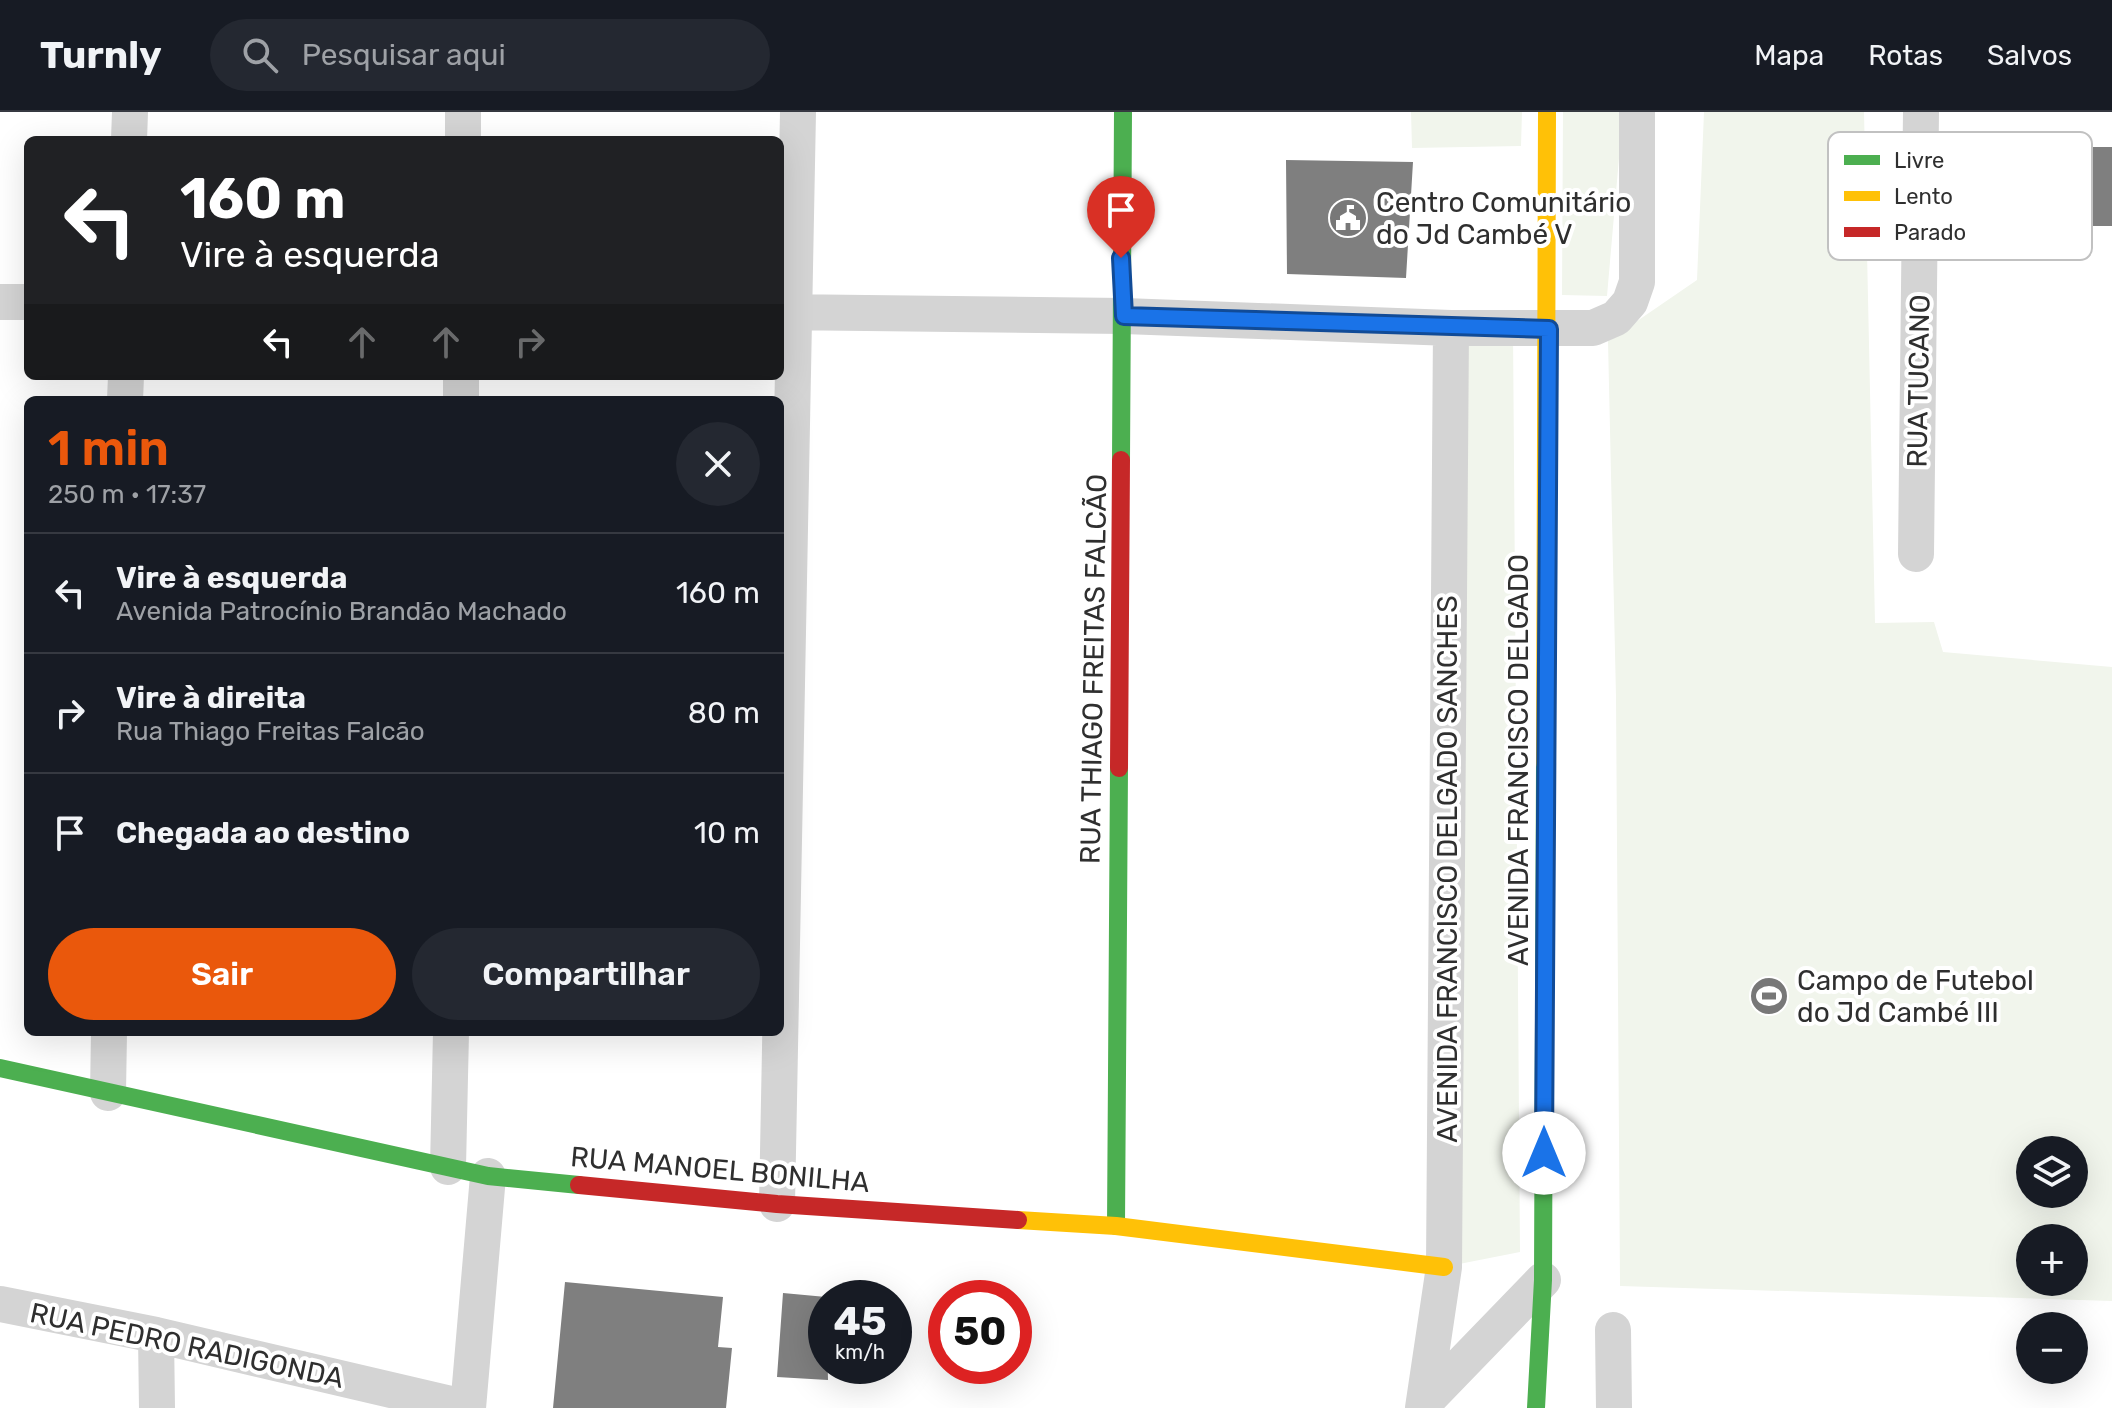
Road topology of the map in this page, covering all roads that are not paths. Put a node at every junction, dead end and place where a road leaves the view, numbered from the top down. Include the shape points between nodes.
1 (130, 112) edge
2 (463, 112) edge
3 (798, 112) edge
4 (1123, 112) edge
5 (1547, 112) edge
6 (1637, 112) edge
7 (1921, 112) edge
8 (1921, 132) edge
9 (129, 136) edge
10 (463, 136) edge
11 (1919, 260) edge
12 (0, 302) edge
13 (24, 302) edge
14 (788, 312) edge
15 (1124, 316) junction
16 (1451, 328) junction
17 (1549, 329) junction
18 (1916, 554) dead end
19 (784, 636) edge
20 (109, 1036) edge
21 (451, 1036) edge
22 (779, 1036) edge
23 (0, 1068) edge
24 (108, 1093) junction
25 (448, 1167) junction
26 (488, 1176) junction
27 (777, 1204) junction
28 (1116, 1226) junction
29 (1444, 1267) junction
30 (1543, 1280) junction
31 (0, 1304) edge
32 (1613, 1330) dead end
33 (156, 1335) junction
34 (1423, 1405) edge
35 (157, 1408) edge
36 (468, 1408) edge
37 (1536, 1408) edge
38 (1614, 1408) edge

1 - 9 street
2 - 10 street
3 - 14 street
4 - 15 street, RUA THIAGO FREITAS FALCÃO
5 - 17 street, AVENIDA FRANCISCO DELGADO
6 - 17 street via 1637,282 1630,302 1616,318 1593,328
7 - 8 street, RUA TUCANO
11 - 18 street, RUA TUCANO
12 - 13 street
14 - 15 street
14 - 19 street
15 - 16 street
15 - 28 street, RUA THIAGO FREITAS FALCÃO
16 - 17 street
16 - 29 street, AVENIDA FRANCISCO DELGADO SANCHES
17 - 30 street, AVENIDA FRANCISCO DELGADO
20 - 24 street
21 - 25 street
22 - 27 street
23 - 24 street, RUA MANOEL BONILHA
24 - 25 street, RUA MANOEL BONILHA
25 - 26 street, RUA MANOEL BONILHA
26 - 27 street, RUA MANOEL BONILHA
26 - 36 street
27 - 28 street, RUA MANOEL BONILHA
28 - 29 street, RUA MANOEL BONILHA
29 - 34 street, AVENIDA FRANCISCO DELGADO SANCHES
30 - 34 street
30 - 37 street, AVENIDA FRANCISCO DELGADO
31 - 33 street, RUA PEDRO RADIGONDA
32 - 38 street
33 - 35 street
33 - 36 street, RUA PEDRO RADIGONDA

